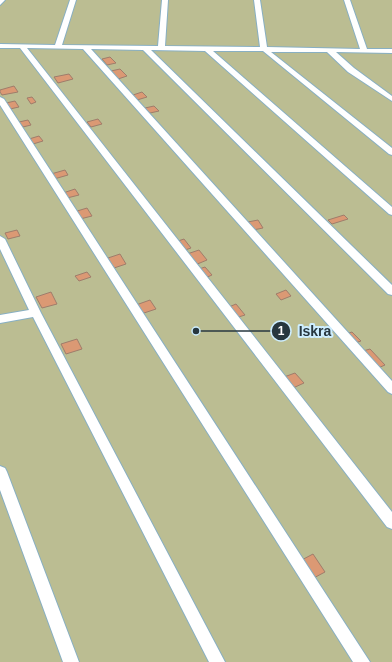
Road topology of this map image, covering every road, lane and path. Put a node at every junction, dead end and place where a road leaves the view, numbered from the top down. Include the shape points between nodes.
1 (2, 0) edge
2 (73, 0) edge
3 (165, 0) edge
4 (257, 0) edge
5 (347, 0) edge
6 (0, 3) edge
7 (0, 46) edge
8 (22, 46) junction
9 (58, 47) junction
10 (85, 47) junction
11 (145, 48) junction
12 (160, 48) junction
13 (207, 49) junction
14 (264, 49) junction
15 (329, 50) junction
16 (364, 51) junction
17 (392, 51) edge
18 (392, 99) edge
19 (0, 100) edge
20 (392, 152) edge
21 (392, 212) edge
22 (0, 239) edge
23 (392, 291) edge
24 (36, 313) junction
25 (0, 320) edge
26 (392, 389) edge
27 (0, 472) edge
28 (392, 523) edge
29 (71, 662) edge
30 (217, 662) edge
31 (362, 662) edge

1 - 6 lane
2 - 9 lane
3 - 12 lane
4 - 14 lane
5 - 16 lane
7 - 8 lane
8 - 9 lane
8 - 28 lane
9 - 10 lane
10 - 11 lane
10 - 26 lane
11 - 12 lane
11 - 23 lane
12 - 13 lane
13 - 14 lane
13 - 21 lane
14 - 15 lane
14 - 20 lane
15 - 16 lane
15 - 18 lane via 351,70
16 - 17 lane
19 - 31 lane
22 - 24 lane
24 - 25 lane
24 - 30 lane
27 - 29 lane

